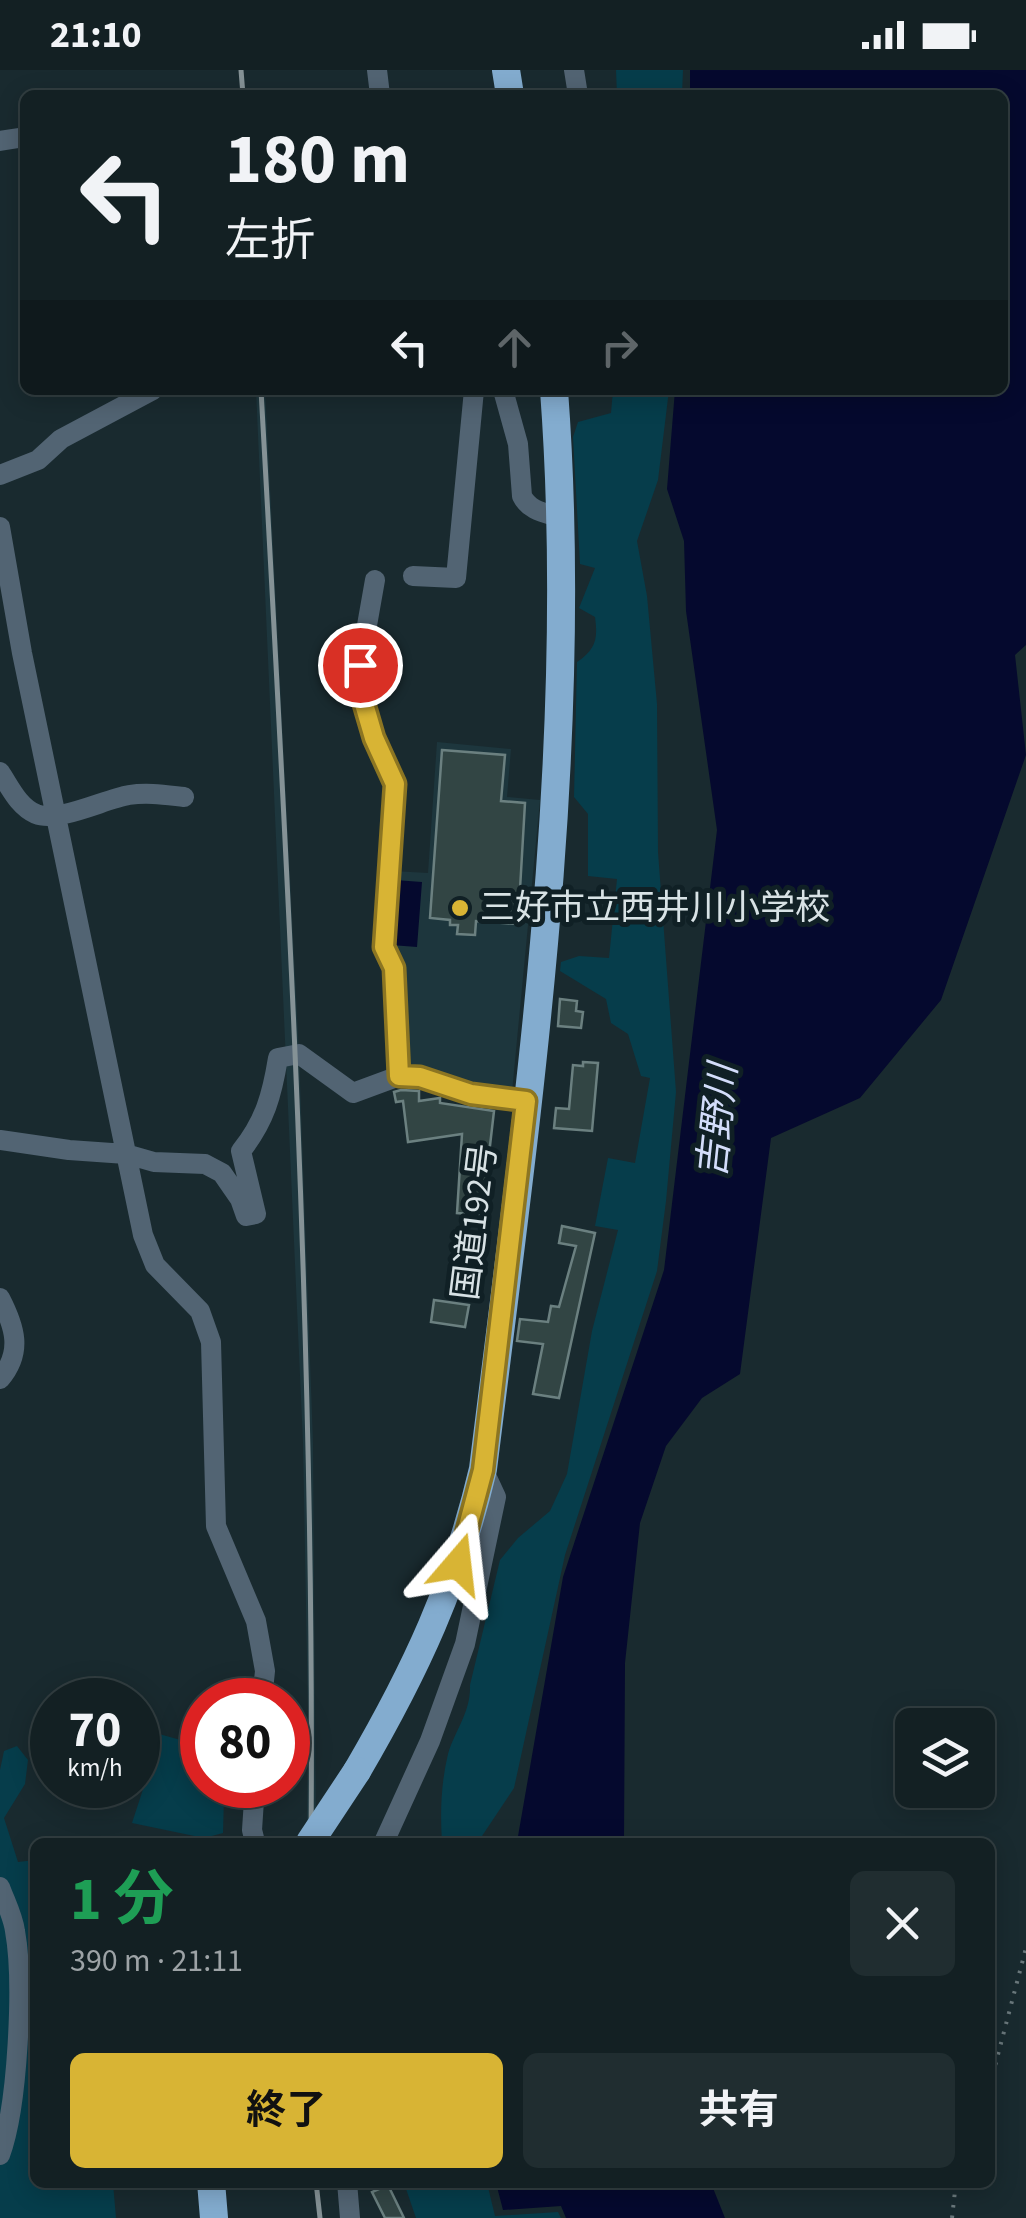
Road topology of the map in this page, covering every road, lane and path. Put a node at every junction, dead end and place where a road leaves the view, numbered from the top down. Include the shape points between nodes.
1 (144, 395) edge
2 (474, 395) edge
3 (504, 395) edge
4 (554, 395) edge
5 (0, 476) edge
6 (561, 518) junction
7 (0, 527) edge
8 (413, 576) dead end
9 (374, 580) dead end
10 (0, 772) edge
11 (184, 797) dead end
12 (58, 815) junction
13 (399, 1076) junction
14 (526, 1101) junction
15 (0, 1140) edge
16 (126, 1154) junction
17 (0, 1298) edge
18 (0, 1379) edge
19 (483, 1470) junction
20 (264, 1678) edge
21 (254, 1808) edge
22 (253, 1838) edge
23 (313, 1838) edge
24 (386, 1838) edge
25 (0, 1887) edge
26 (1026, 1948) edge
27 (995, 2066) edge
28 (0, 2154) edge
29 (212, 2188) edge
30 (348, 2188) edge
31 (955, 2188) edge
32 (214, 2218) edge
33 (350, 2218) edge
34 (952, 2218) edge

1 - 5 street
2 - 8 street via 456,578
3 - 6 street via 522,496
4 - 6 highway, 国道192号
6 - 14 highway, 国道192号 via 555,777
7 - 12 street
9 - 13 street via 360,665 374,738 395,784 384,947 394,968
10 - 12 street via 19,802 38,816
11 - 12 street via 128,795
12 - 16 street
13 - 14 street
13 - 16 street via 352,1093 299,1054 278,1058 271,1102 240,1151 256,1214 246,1216 214,1168
14 - 19 highway, 国道192号
15 - 16 street
16 - 20 street via 155,1265 200,1311 211,1342 216,1526 256,1621
17 - 18 street via 16,1344 12,1365
19 - 23 highway, 国道192号, bridge via 441,1610 397,1702
19 - 24 street via 496,1496 465,1644
21 - 22 street
25 - 28 street via 15,1929 19,1979 16,2054
26 - 27 path
29 - 32 highway
30 - 33 street
31 - 34 path

